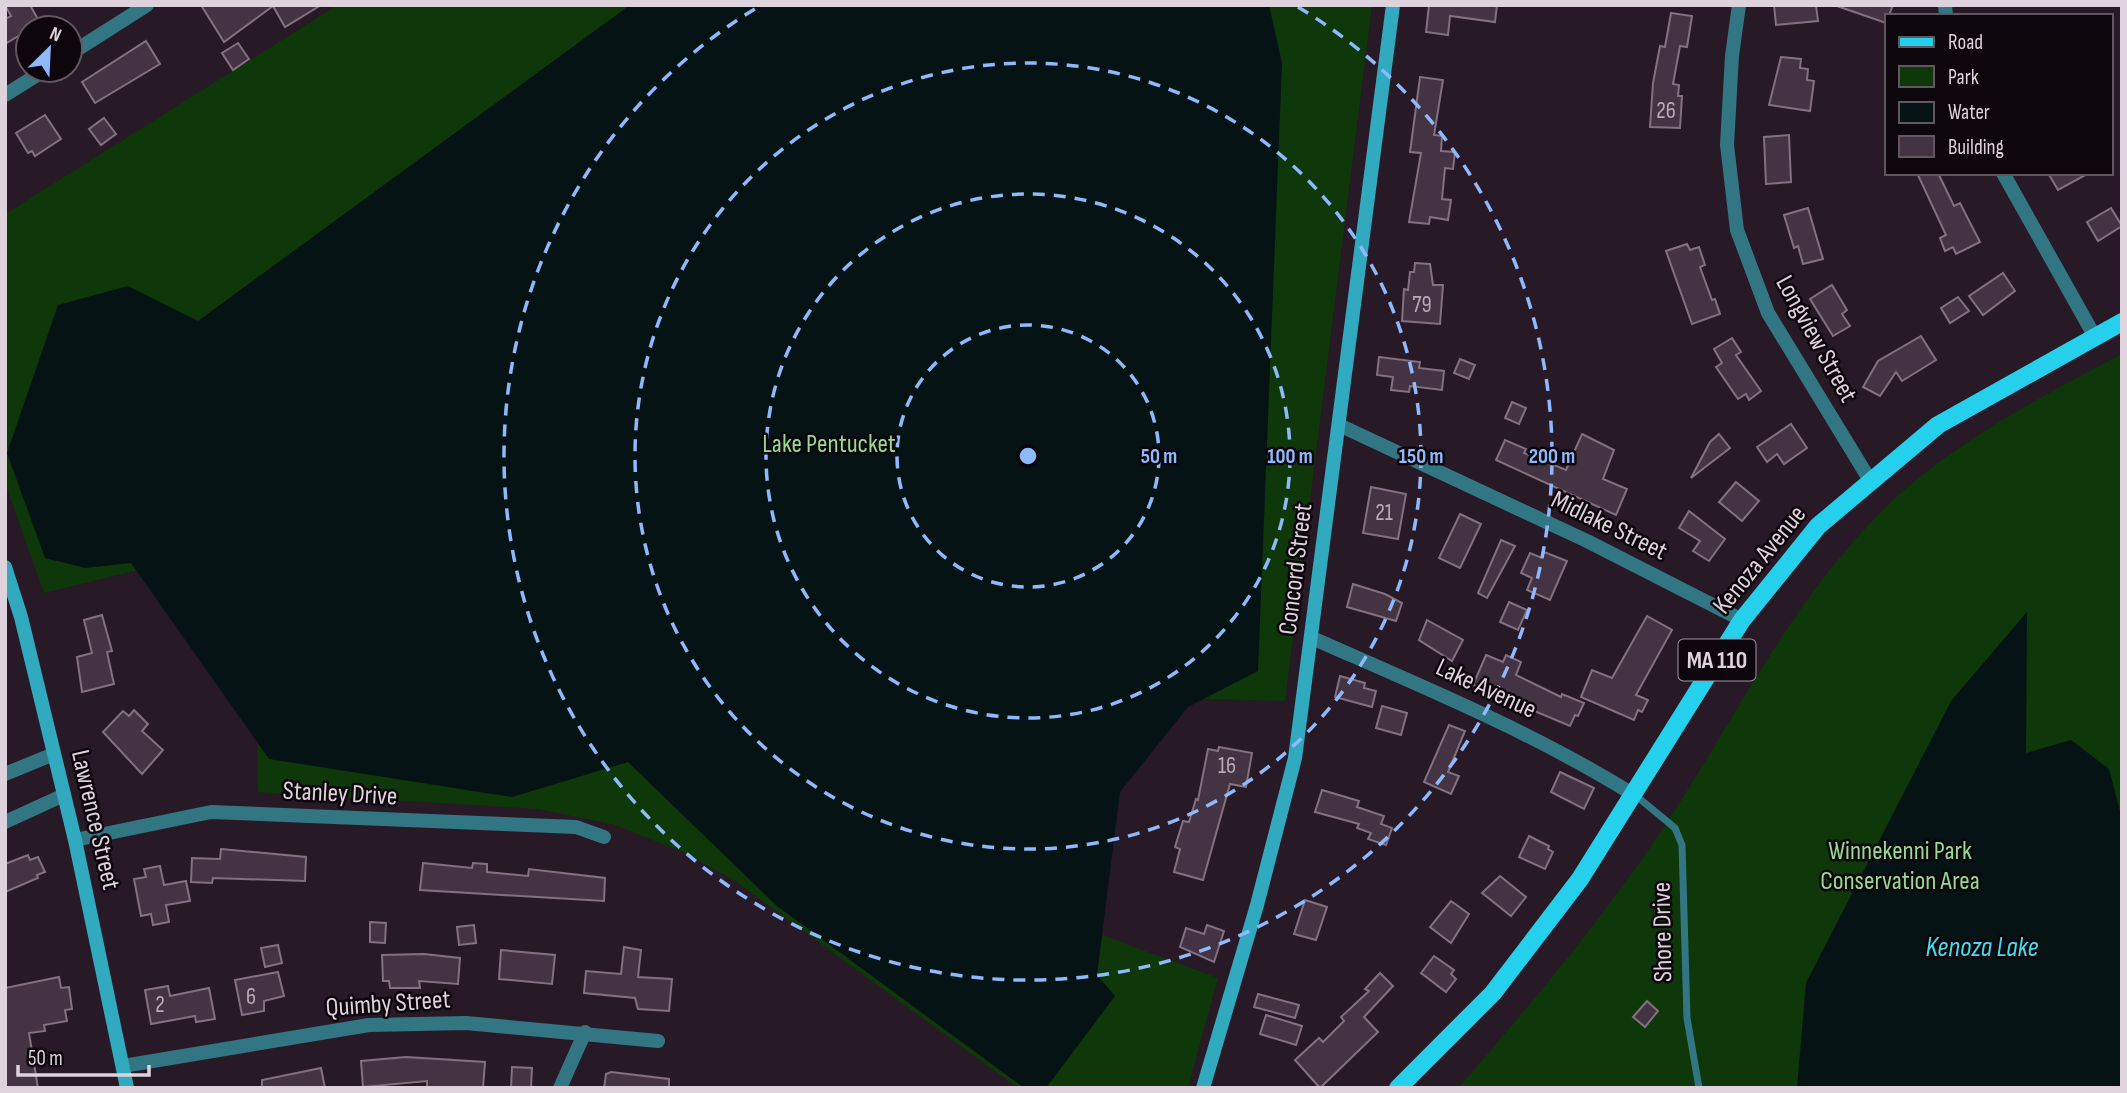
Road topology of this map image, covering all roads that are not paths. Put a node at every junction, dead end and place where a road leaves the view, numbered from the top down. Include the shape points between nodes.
1 (147, 5) edge
2 (1393, 5) edge
3 (1739, 5) edge
4 (84, 45) edge
5 (23, 84) edge
6 (5, 95) edge
7 (2004, 175) edge
8 (2122, 322) edge
9 (2095, 337) junction
10 (1339, 425) junction
11 (1871, 481) junction
12 (5, 567) edge
13 (1742, 620) junction
14 (1312, 638) junction
15 (54, 754) junction
16 (5, 774) edge
17 (1634, 794) junction
18 (64, 795) junction
19 (5, 822) edge
20 (604, 837) dead end
21 (75, 840) junction
22 (585, 1032) junction
23 (658, 1041) dead end
24 (123, 1066) junction
25 (127, 1088) edge
26 (560, 1088) edge
27 (1203, 1088) edge
28 (1398, 1088) edge
29 (1699, 1088) edge

1 - 4 street
2 - 10 main road, Concord Street
3 - 11 street, Longview Street via 1727,145 1737,230 1768,313
5 - 6 street
7 - 9 street
8 - 9 main road, Kenoza Avenue / MA 110
9 - 11 main road, Kenoza Avenue / MA 110 via 1938,425
10 - 13 street, Midlake Street via 1587,541
10 - 14 main road, Concord Street
11 - 13 main road, Kenoza Avenue / MA 110 via 1818,526
12 - 15 main road, Lawrence Street
13 - 17 main road, Kenoza Avenue / MA 110
14 - 17 street, Lake Avenue via 1500,722
14 - 27 main road, Concord Street via 1295,758
15 - 16 street
15 - 18 main road, Lawrence Street
17 - 28 main road, Kenoza Avenue / MA 110 via 1580,879 1493,993
17 - 29 lane, Shore Drive via 1675,828 1682,845 1686,1018
18 - 19 street
18 - 21 main road, Lawrence Street
20 - 21 street, Stanley Drive via 576,827 211,812
21 - 24 main road, Lawrence Street
22 - 23 street, Quimby Street
22 - 24 street, Quimby Street via 466,1023 369,1025
22 - 26 street
24 - 25 main road, Lawrence Street

